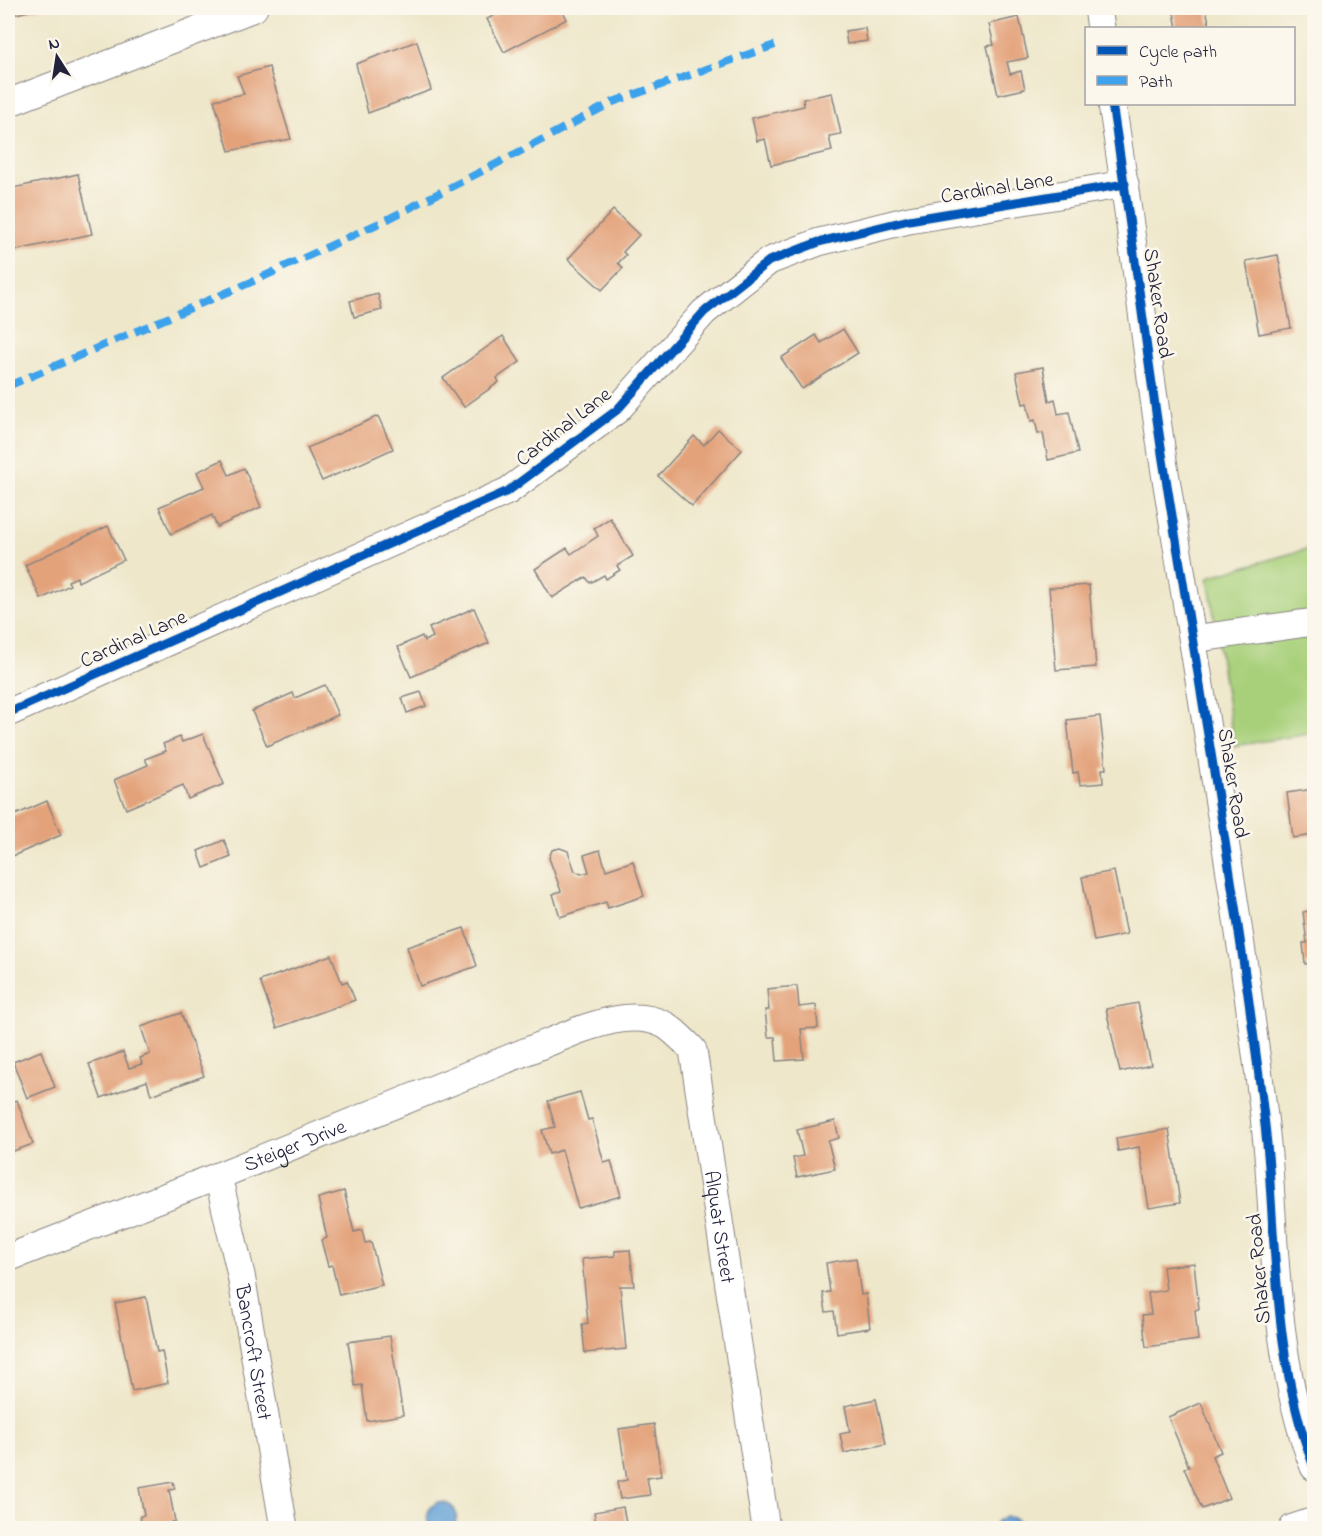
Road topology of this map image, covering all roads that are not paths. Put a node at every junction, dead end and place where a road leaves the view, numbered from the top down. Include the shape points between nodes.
1 (254, 8) edge
2 (1098, 8) edge
3 (1101, 27) edge
4 (8, 103) edge
5 (1112, 105) edge
6 (1125, 184) junction
7 (1314, 622) edge
8 (1193, 639) junction
9 (8, 713) edge
10 (579, 1030) joint
11 (218, 1176) junction
12 (8, 1258) edge
13 (1314, 1467) edge
14 (1314, 1521) edge
15 (284, 1528) edge
16 (766, 1528) edge
17 (1293, 1528) edge

1 - 4 street
2 - 3 street
5 - 6 street, Shaker Road
6 - 8 street, Shaker Road via 1156,413
6 - 9 street, Cardinal Lane via 909,220 819,242 769,261 704,312 617,410 508,491
7 - 8 street
8 - 13 street, Shaker Road via 1258,1071 1283,1342 1297,1413
10 - 11 street, Steiger Drive
10 - 16 street, Alquat Street via 612,1020 650,1019 665,1026 693,1050
11 - 12 street, Steiger Drive
11 - 15 street, Bancroft Street via 241,1275
14 - 17 street

